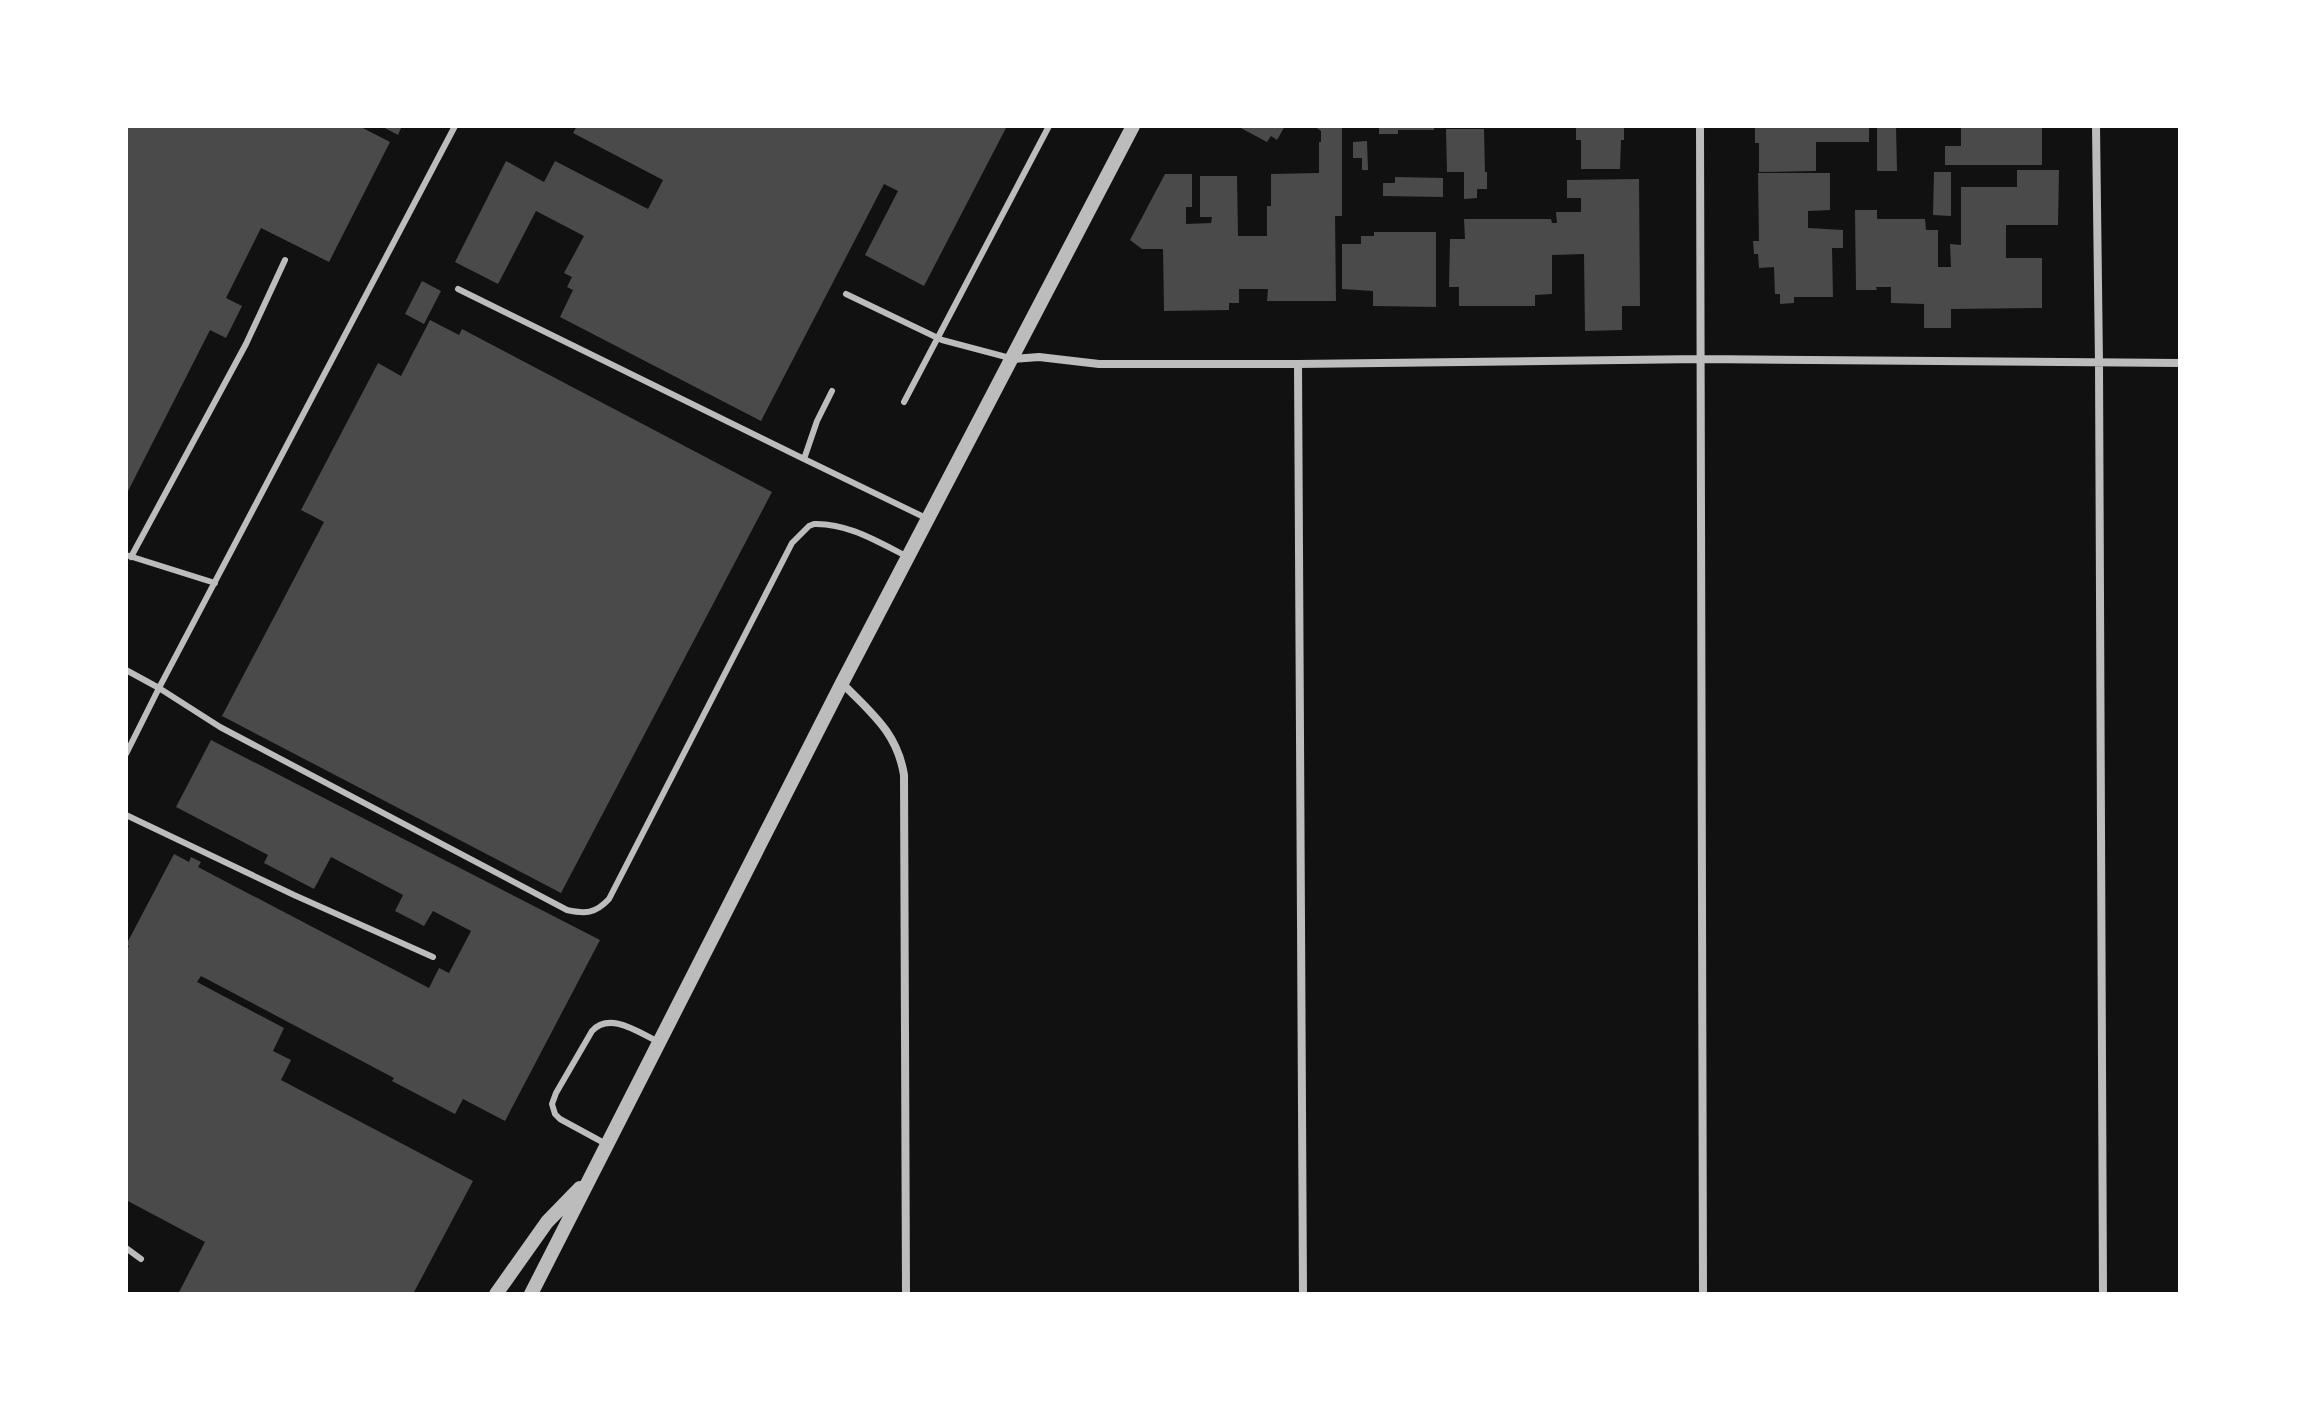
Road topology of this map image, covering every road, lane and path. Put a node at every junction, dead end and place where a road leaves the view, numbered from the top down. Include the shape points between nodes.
1 (455, 126) edge
2 (1049, 126) edge
3 (1133, 126) edge
4 (1700, 126) edge
5 (2096, 126) edge
6 (285, 260) dead end
7 (458, 289) dead end
8 (846, 294) dead end
9 (938, 338) junction
10 (1012, 359) junction
11 (1701, 359) junction
12 (2099, 363) junction
13 (2180, 363) edge
14 (1298, 364) junction
15 (832, 391) dead end
16 (904, 402) dead end
17 (804, 459) junction
18 (928, 519) junction
19 (128, 556) edge
20 (908, 557) junction
21 (215, 583) junction
22 (126, 670) edge
23 (842, 683) junction
24 (159, 688) junction
25 (126, 754) edge
26 (126, 815) edge
27 (433, 957) dead end
28 (659, 1042) junction
29 (607, 1145) junction
30 (589, 1178) junction
31 (126, 1248) edge
32 (141, 1259) dead end
33 (496, 1294) edge
34 (531, 1294) edge
35 (906, 1294) edge
36 (1303, 1294) edge
37 (1703, 1294) edge
38 (2103, 1294) edge

1 - 21 lane
2 - 9 lane
3 - 10 street
4 - 11 street
5 - 12 street
6 - 19 lane via 246,344
7 - 17 lane
8 - 9 lane
9 - 10 lane
9 - 16 lane
10 - 14 street
10 - 18 street
11 - 12 street
11 - 14 street
11 - 37 street
12 - 13 street
12 - 38 street
14 - 36 street
15 - 17 lane
17 - 18 lane
18 - 20 street
19 - 21 lane
20 - 23 street
20 - 24 lane via 839,527 814,524 799,535 609,899 586,913 567,910 220,727
21 - 24 lane
22 - 24 lane
23 - 28 street
23 - 35 street via 883,724 904,775
24 - 25 lane
26 - 27 lane
28 - 29 street
28 - 29 lane via 614,1022 599,1024 556,1093 555,1114
29 - 30 street
30 - 33 street via 547,1222
30 - 34 street
31 - 32 lane

